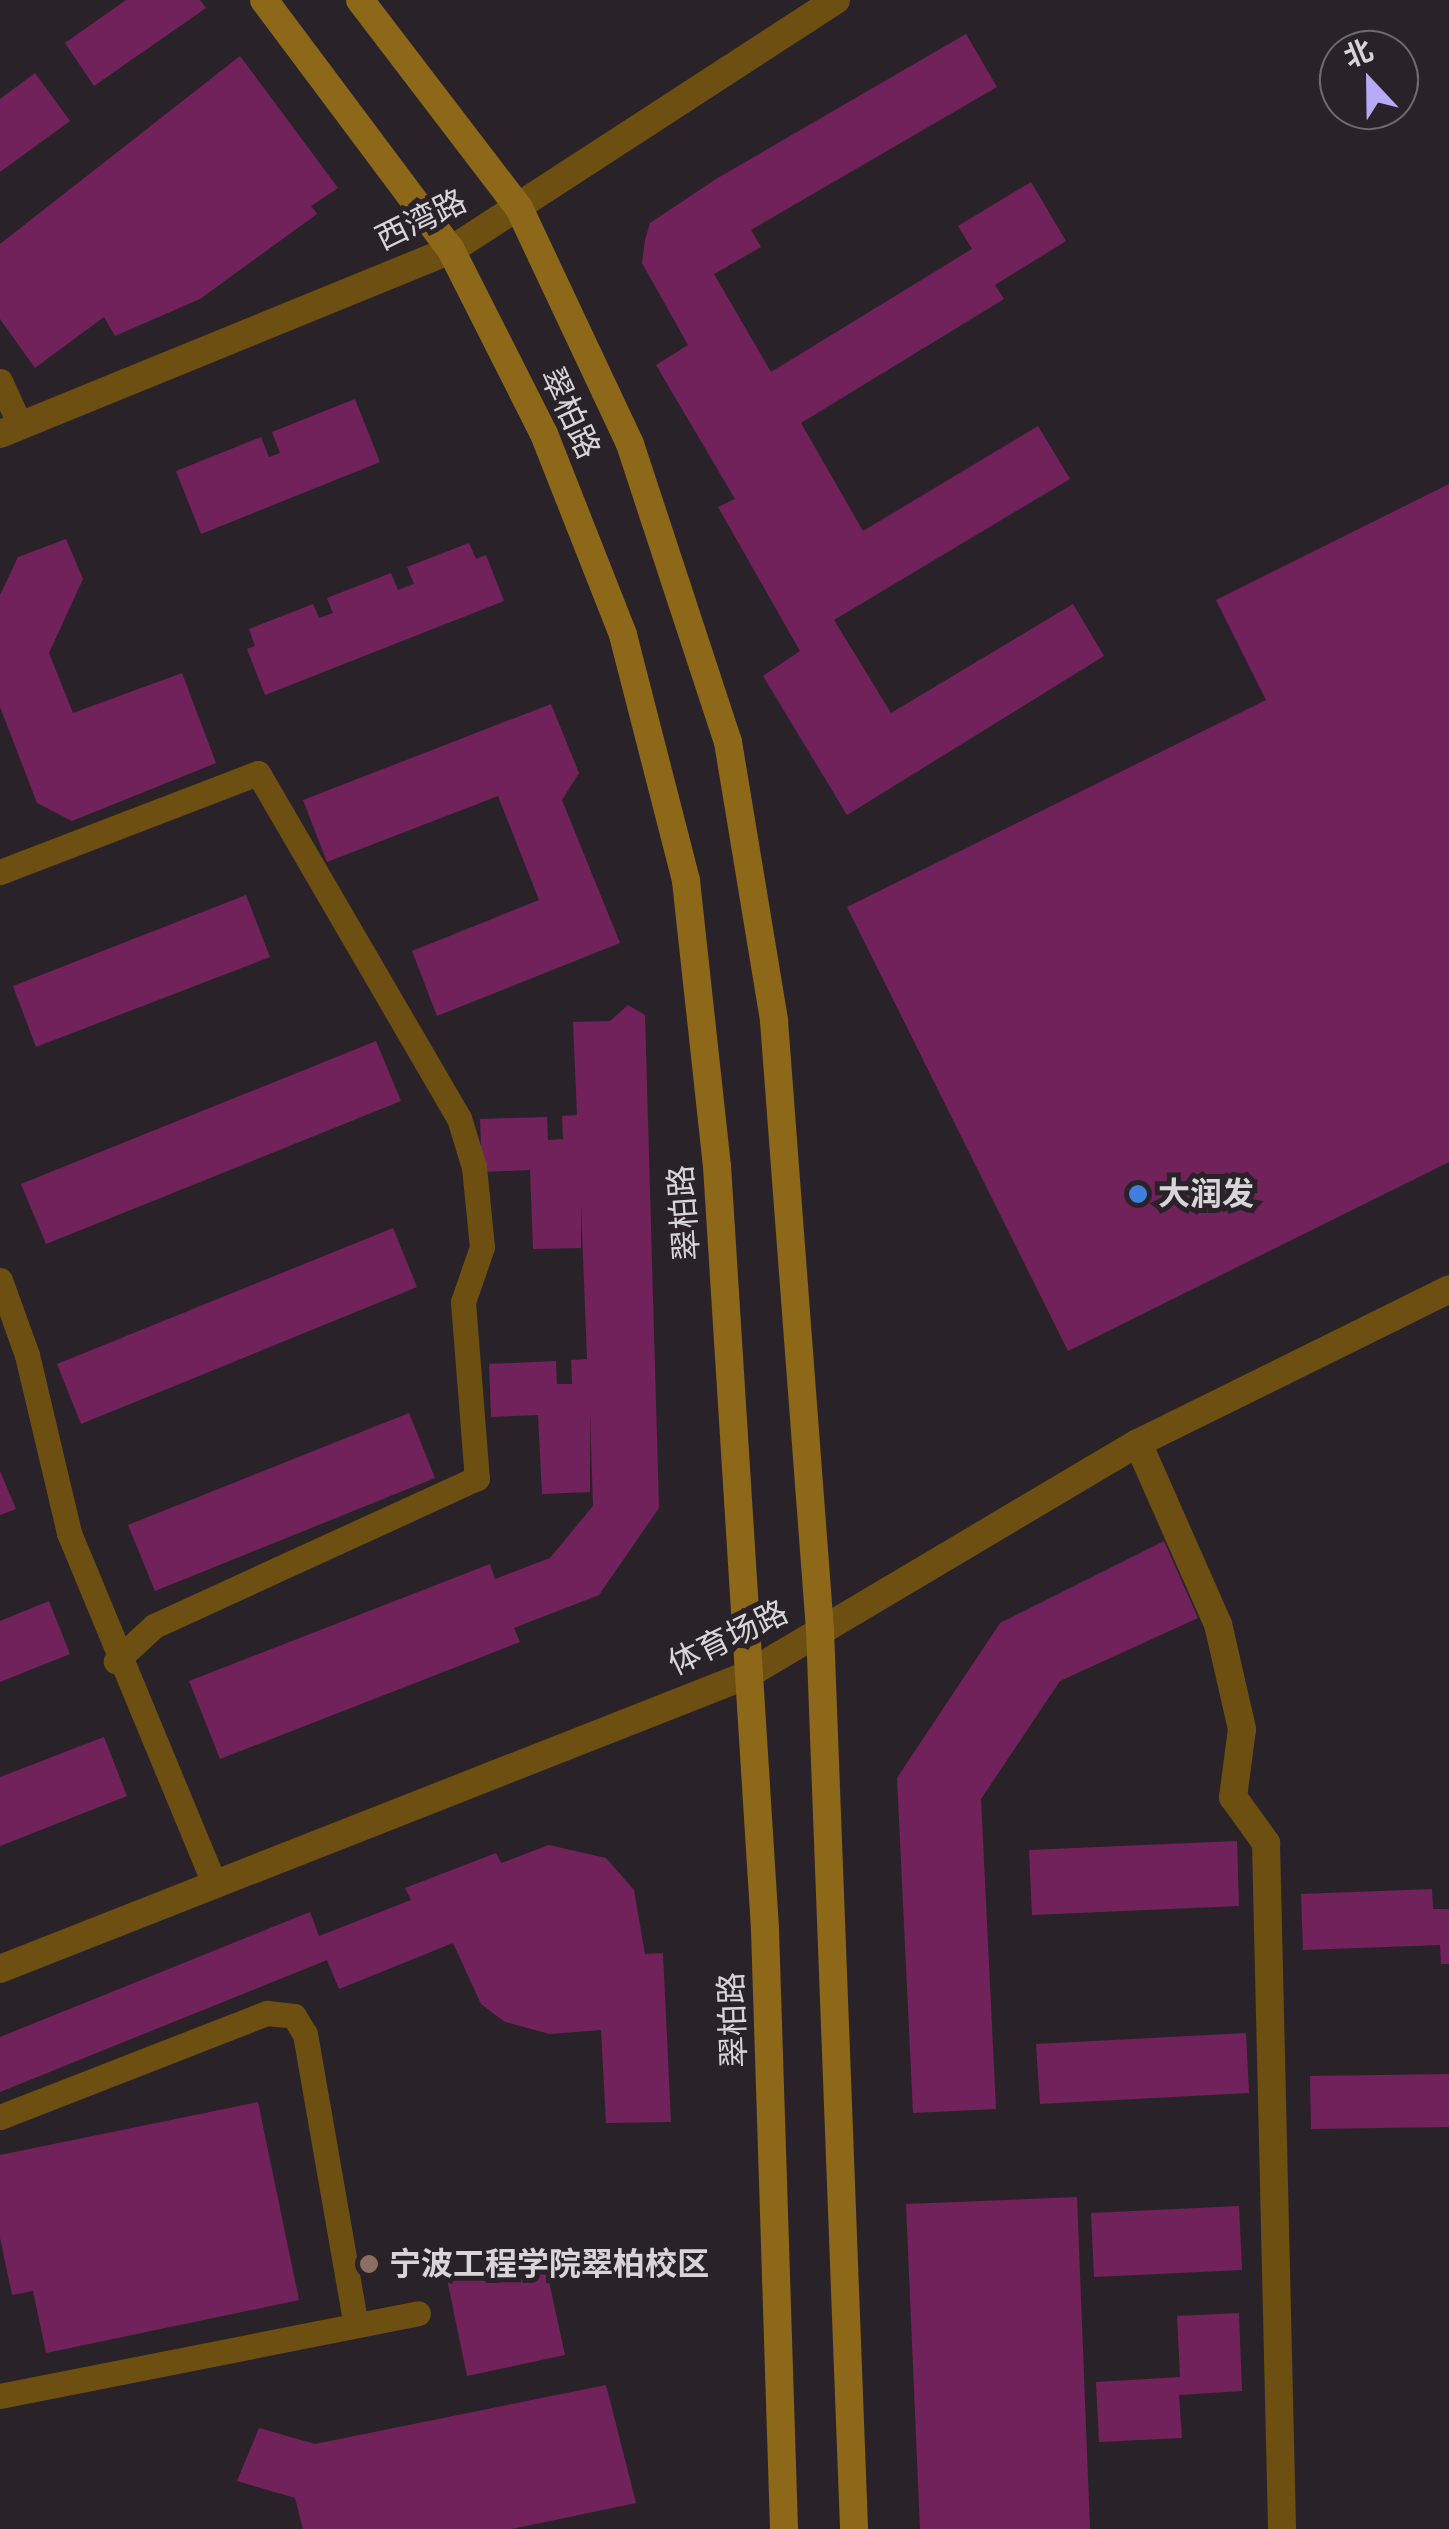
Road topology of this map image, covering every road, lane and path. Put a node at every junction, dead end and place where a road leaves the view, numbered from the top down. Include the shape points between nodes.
1 (264, 0) edge
2 (360, 0) edge
3 (836, 0) edge
4 (519, 208) junction
5 (450, 250) junction
6 (0, 381) edge
7 (10, 430) edge
8 (0, 872) edge
9 (0, 1280) edge
10 (1449, 1289) edge
11 (1138, 1443) junction
12 (820, 1630) junction
13 (116, 1661) junction
14 (745, 1676) junction
15 (214, 1886) junction
16 (0, 1969) edge
17 (0, 2117) edge
18 (418, 2313) dead end
19 (356, 2325) junction
20 (0, 2396) edge
21 (784, 2529) edge
22 (854, 2529) edge
23 (1282, 2529) edge

1 - 5 main road, 翠柏路
2 - 4 main road, 翠柏路
3 - 4 street, 西湾路
4 - 5 street, 西湾路
4 - 12 main road, 翠柏路 via 630,444 728,742 774,1021
5 - 7 street, 西湾路
5 - 14 main road, 翠柏路 via 544,434 623,634 686,881 717,1166
6 - 7 lane
8 - 13 lane via 258,773 460,1118 474,1167 482,1247 462,1302 476,1478 154,1626
9 - 13 lane via 27,1355 69,1533
10 - 11 street, 体育场路
11 - 12 street, 体育场路
11 - 23 street via 1218,1624 1242,1729 1233,1797 1266,1843
12 - 14 street, 体育场路
12 - 22 main road, 翠柏路
13 - 15 lane
14 - 15 street, 体育场路
14 - 21 main road, 翠柏路 via 765,1930
15 - 16 street, 体育场路
17 - 19 lane via 267,2013 294,2016 306,2034
18 - 19 lane
19 - 20 lane

